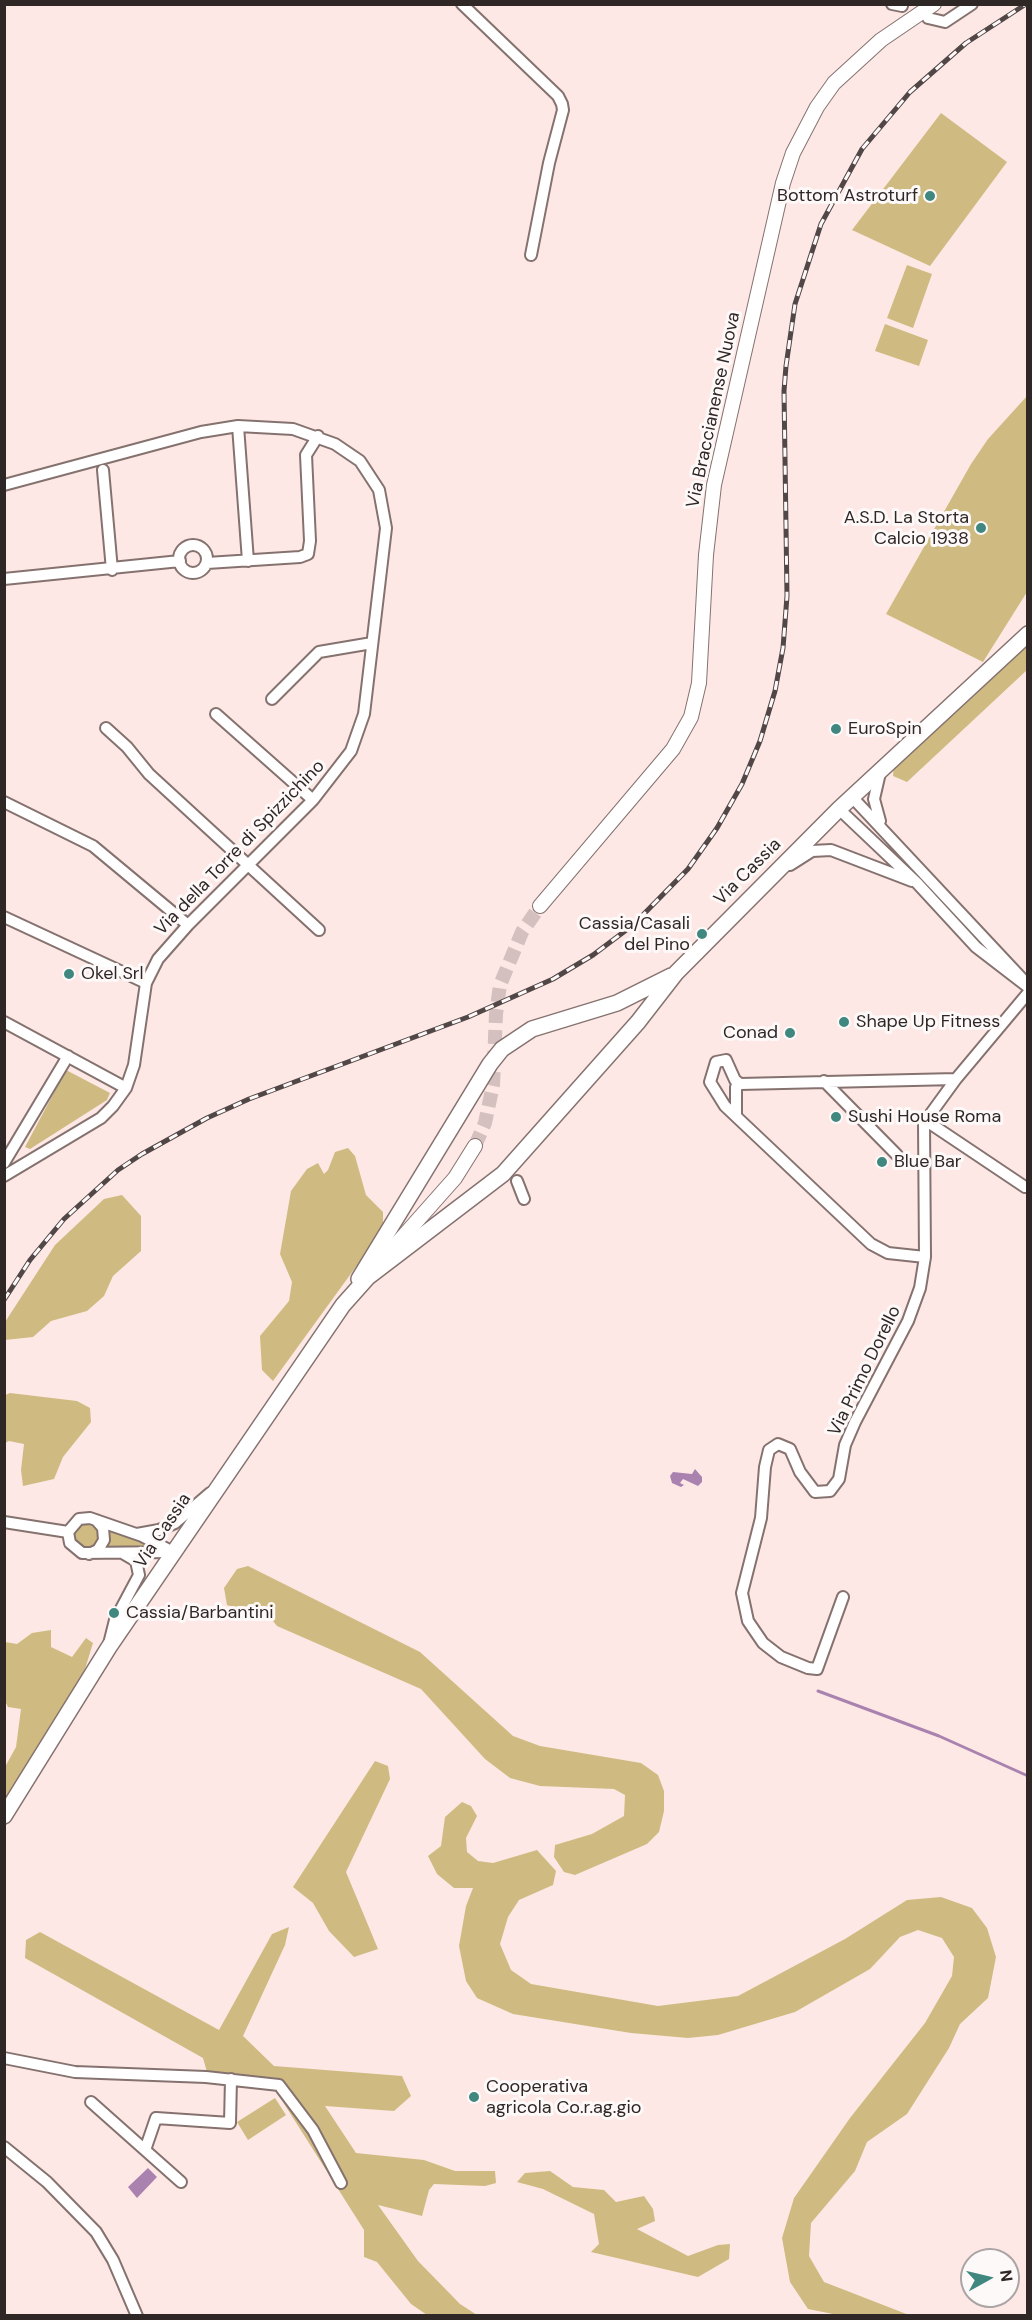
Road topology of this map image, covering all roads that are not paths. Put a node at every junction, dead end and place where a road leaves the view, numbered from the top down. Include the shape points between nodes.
1 (462, 4) edge
2 (934, 4) edge
3 (972, 4) edge
4 (928, 18) dead end
5 (531, 255) dead end
6 (238, 426) junction
7 (318, 436) junction
8 (103, 470) dead end
9 (4, 485) edge
10 (180, 561) junction
11 (248, 561) junction
12 (207, 562) junction
13 (112, 570) junction
14 (4, 579) edge
15 (1028, 634) edge
16 (372, 644) junction
17 (272, 699) dead end
18 (216, 714) dead end
19 (106, 728) dead end
20 (880, 772) junction
21 (852, 797) junction
22 (313, 800) junction
23 (4, 802) edge
24 (839, 808) junction
25 (883, 827) junction
26 (898, 845) junction
27 (888, 855) junction
28 (248, 864) junction
29 (877, 867) junction
30 (770, 878) junction
31 (917, 884) junction
32 (540, 906) tunnel mouth
33 (4, 917) edge
34 (188, 925) junction
35 (319, 930) dead end
36 (676, 973) junction
37 (146, 983) junction
38 (1025, 989) edge
39 (4, 1022) edge
40 (68, 1056) junction
41 (956, 1079) junction
42 (825, 1081) junction
43 (740, 1084) junction
44 (126, 1088) junction
45 (736, 1115) junction
46 (926, 1120) junction
47 (475, 1146) tunnel mouth
48 (897, 1155) dead end
49 (4, 1163) edge
50 (4, 1176) edge
51 (517, 1181) dead end
52 (1025, 1187) dead end
53 (524, 1199) dead end
54 (925, 1257) junction
55 (368, 1277) junction
56 (339, 1310) junction
57 (213, 1492) junction
58 (95, 1520) junction
59 (4, 1522) edge
60 (68, 1532) junction
61 (137, 1534) junction
62 (172, 1552) junction
63 (118, 1553) junction
64 (87, 1554) junction
65 (843, 1597) dead end
66 (109, 1647) junction
67 (4, 1816) edge
68 (4, 2058) edge
69 (231, 2079) junction
70 (90, 2102) dead end
71 (4, 2147) edge
72 (145, 2150) junction
73 (181, 2182) dead end
74 (341, 2183) dead end
75 (137, 2316) edge

1 - 5 street via 562,104
2 - 32 main road, Via Braccianense Nuova via 881,40 834,83 793,153 714,485 699,683 691,717 673,749
3 - 4 street via 945,22
6 - 7 street, Via della Torre di Spizzichino via 293,429
6 - 9 street, Via della Torre di Spizzichino via 164,440
6 - 11 street
7 - 11 street via 306,455 308,554
7 - 16 street, Via della Torre di Spizzichino via 360,461 374,481 383,505 385,535
8 - 13 street
10 - 12 street via 184,569 193,573
10 - 12 street via 184,549 192,545 204,550
10 - 13 street
11 - 12 street
13 - 14 street
15 - 20 main road, Via Cassia
16 - 17 street via 319,652
16 - 22 street, Via della Torre di Spizzichino via 357,740
18 - 22 street
19 - 28 street
20 - 21 main road, Via Cassia
20 - 25 street via 874,799
21 - 24 main road, Via Cassia
21 - 25 street
22 - 28 street, Via della Torre di Spizzichino
23 - 34 street via 93,846
24 - 27 street
24 - 30 main road, Via Cassia
25 - 26 street
26 - 27 street
26 - 38 street
27 - 29 street
27 - 31 street
28 - 34 street, Via della Torre di Spizzichino
28 - 35 street
29 - 30 street via 821,849
29 - 31 street
30 - 36 main road, Via Cassia
31 - 38 street via 976,947
33 - 37 street
34 - 37 street, Via della Torre di Spizzichino via 158,959
36 - 55 main road, Via Cassia via 638,1022 503,1174
36 - 56 main road via 617,1003 532,1029 502,1049
37 - 44 street, Via della Torre di Spizzichino via 136,1054
38 - 41 street, Via Primo Dorello
39 - 40 street
40 - 44 street
40 - 49 street
41 - 42 street
41 - 46 street, Via Primo Dorello
42 - 43 street
42 - 48 street
43 - 45 street via 736,1087
43 - 45 street via 726,1060 716,1062 710,1082 725,1106
44 - 50 street, Via della Torre di Spizzichino via 101,1118
45 - 54 street via 871,1244 888,1253
46 - 52 street
46 - 54 street, Via Primo Dorello via 922,1140
47 - 55 main road via 455,1178
51 - 53 street
54 - 65 street, Via Primo Dorello via 916,1304 855,1422 845,1445 839,1479 830,1491 815,1492 790,1449 778,1444 769,1450 761,1518 742,1593 748,1622 763,1643 781,1658 817,1669
55 - 56 main road, Via Cassia
56 - 57 main road, Via Cassia
57 - 61 street via 175,1523
57 - 62 main road, Via Cassia
58 - 60 street via 78,1519
58 - 61 street
58 - 64 street via 103,1528 104,1540 98,1550
59 - 60 street
60 - 64 street via 73,1548
61 - 62 street
62 - 63 street
62 - 66 main road, Via Cassia
63 - 64 street
63 - 66 street via 134,1559 139,1575 115,1620
66 - 67 main road, Via Cassia
68 - 69 street via 75,2072
69 - 72 street via 230,2123 156,2118
69 - 74 street via 272,2082 286,2091 313,2130
70 - 72 street
71 - 75 street via 47,2181 96,2232
72 - 73 street

